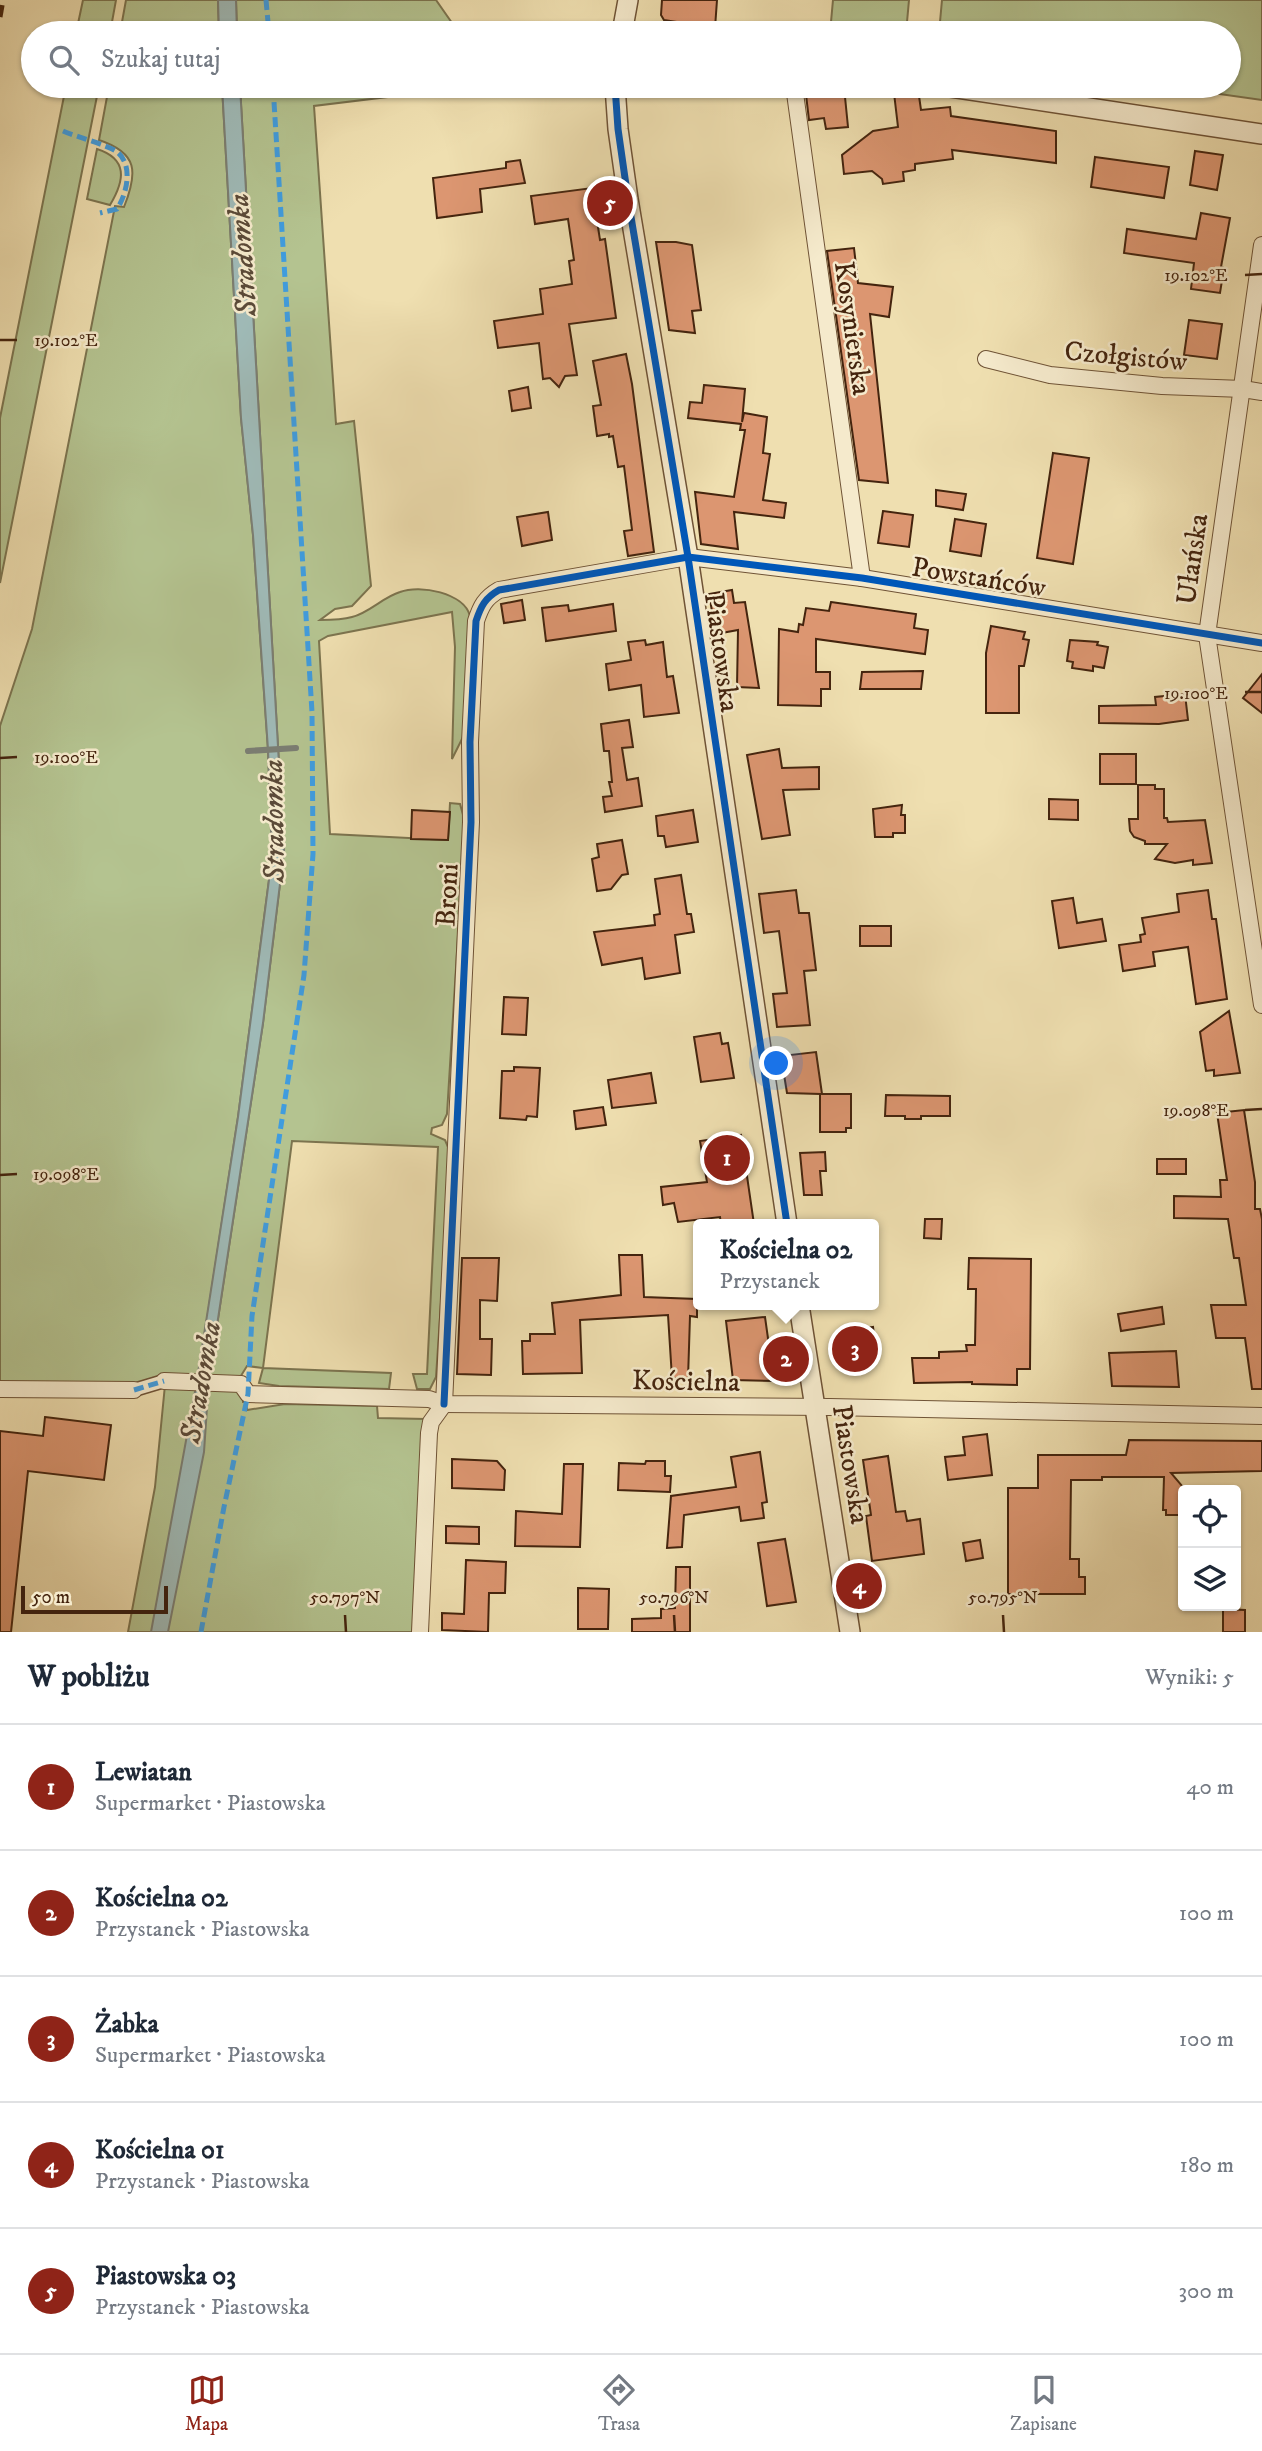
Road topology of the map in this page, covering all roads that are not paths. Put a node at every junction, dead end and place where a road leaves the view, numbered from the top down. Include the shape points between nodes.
1 (628, 0) edge
2 (624, 21) edge
3 (616, 98) edge
4 (796, 98) edge
5 (1024, 98) edge
6 (1262, 134) edge
7 (1262, 245) edge
8 (986, 359) dead end
9 (1243, 389) junction
10 (1262, 392) edge
11 (688, 558) junction
12 (862, 578) junction
13 (1207, 635) junction
14 (1262, 643) edge
15 (1262, 1006) edge
16 (786, 1219) edge
17 (800, 1310) edge
18 (164, 1381) joint
19 (0, 1389) edge
20 (134, 1390) joint
21 (443, 1404) junction
22 (814, 1407) junction
23 (1262, 1416) edge
24 (420, 1632) edge
25 (850, 1632) edge

1 - 2 street
3 - 11 street, Piastowska via 628,199
4 - 12 street, Kosynierska
5 - 6 street
7 - 9 street, Ułańska
8 - 9 street, Czołgistów via 1061,376
9 - 10 street, Czołgistów
9 - 13 street, Ułańska
11 - 12 street, Powstańców
11 - 16 street, Piastowska
11 - 21 street, Broni via 499,590 482,604 475,621 471,822
12 - 13 street, Powstańców
13 - 14 street, Powstańców
13 - 15 street, Ułańska
17 - 22 street, Piastowska
18 - 20 street
18 - 21 street, Kościelna via 241,1384 248,1394 429,1399
19 - 20 street
21 - 22 street, Kościelna
21 - 24 street via 429,1433
22 - 23 street, Kościelna
22 - 25 street, Piastowska

